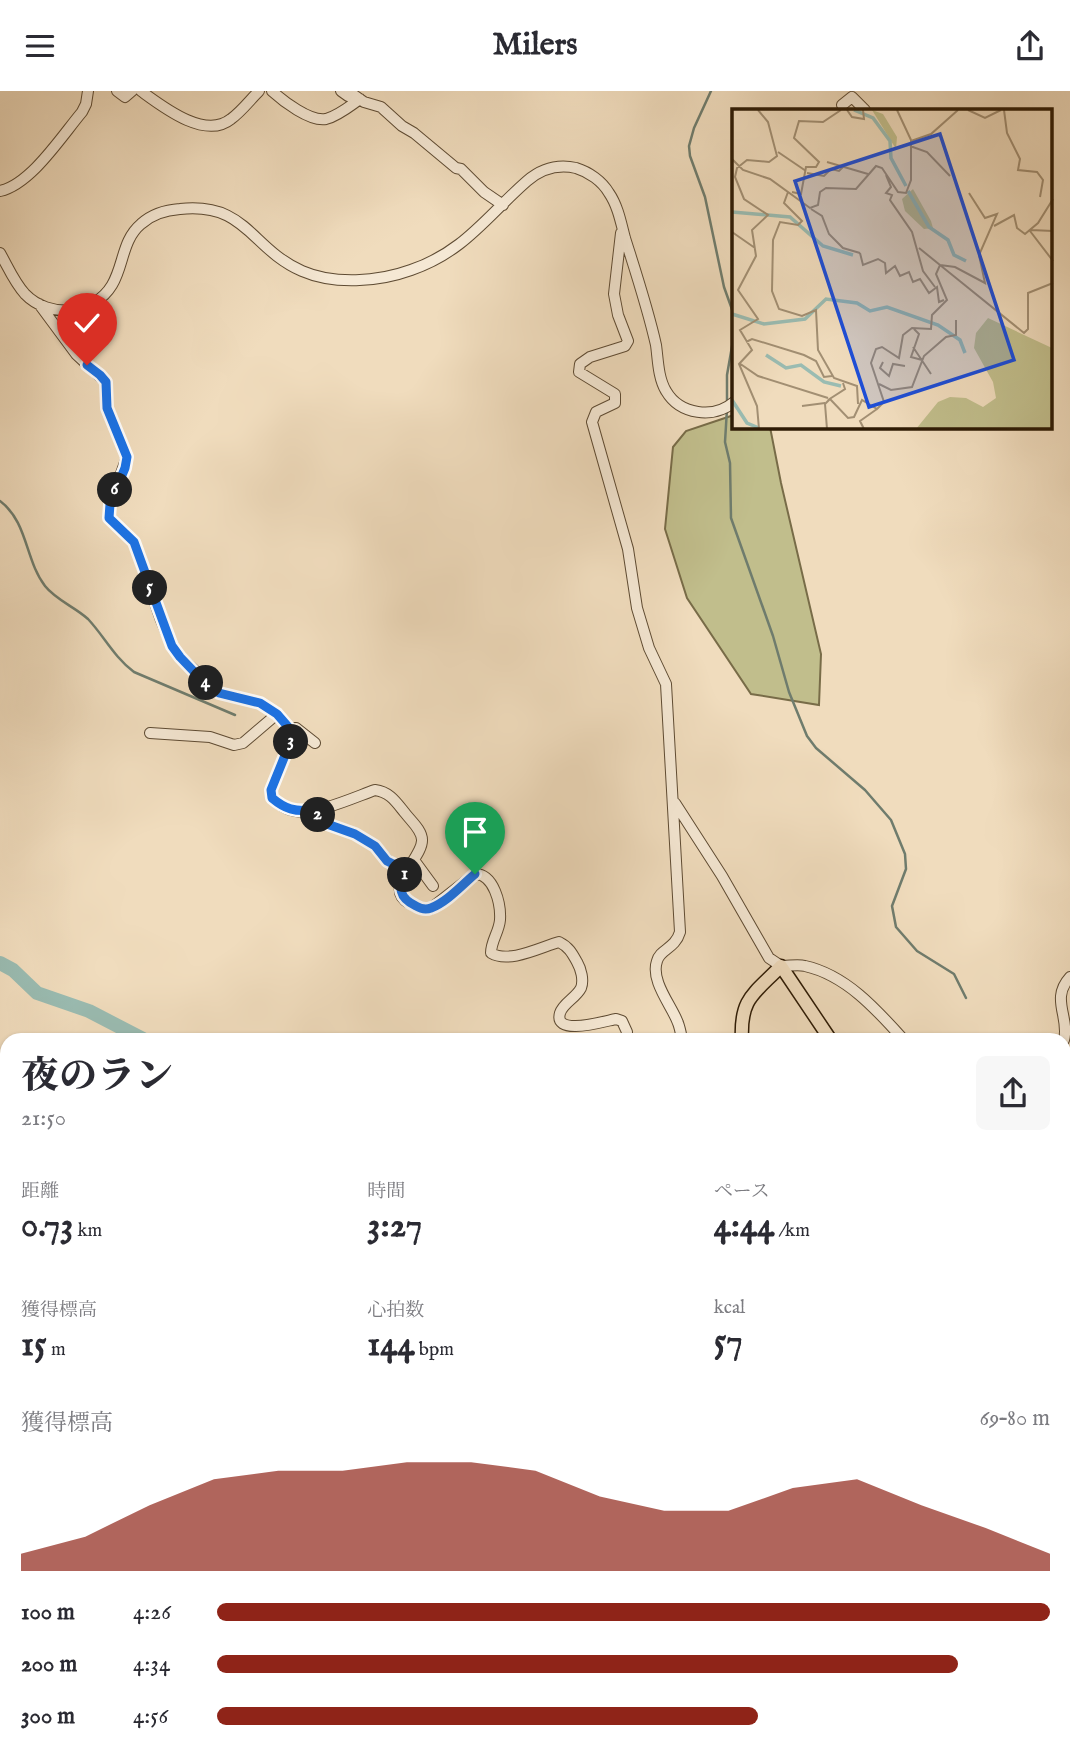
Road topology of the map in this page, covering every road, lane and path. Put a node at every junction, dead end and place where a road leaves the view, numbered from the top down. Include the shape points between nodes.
1 (88, 91) edge
2 (117, 91) edge
3 (132, 91) edge
4 (141, 91) edge
5 (259, 91) edge
6 (272, 91) edge
7 (341, 91) edge
8 (852, 91) edge
9 (360, 99) junction
10 (841, 108) edge
11 (864, 109) edge
12 (0, 191) edge
13 (503, 205) junction
14 (622, 228) junction
15 (0, 253) edge
16 (39, 303) junction
17 (732, 404) edge
18 (277, 714) junction
19 (290, 729) junction
20 (150, 733) dead end
21 (316, 743) dead end
22 (674, 803) junction
23 (312, 810) junction
24 (414, 860) junction
25 (407, 871) junction
26 (433, 886) dead end
27 (782, 966) junction
28 (1070, 977) edge
29 (627, 1033) edge
30 (680, 1033) edge
31 (741, 1033) edge
32 (826, 1033) edge
33 (897, 1033) edge
34 (1065, 1033) edge

1 - 12 street via 82,112 25,179
2 - 3 street via 124,97
4 - 5 street via 168,111 205,126 230,120
6 - 9 street via 315,118 326,119
7 - 9 street
8 - 10 street
9 - 13 street via 381,107
10 - 11 street via 852,97
13 - 14 street via 542,171 572,167 598,179 610,193
13 - 16 street via 466,240 426,264 385,277 340,280 302,271 283,260 230,215 205,208 167,210 133,232 118,275 99,300 71,311
14 - 17 street via 665,389 674,403 690,411 709,413
14 - 22 street via 614,294 628,341 590,357 580,364 579,372 615,394 615,403 596,412 592,422 628,549 637,608 666,684
15 - 16 street via 17,284
16 - 18 street via 76,354 106,382 107,408 127,457 109,518 134,542 172,646 219,693 260,703
18 - 19 street
18 - 20 street via 243,743 234,745 209,737
19 - 21 street via 296,728
19 - 23 street via 292,738 272,798 296,812
22 - 27 street via 769,958
22 - 30 street via 680,932 657,960 656,969
23 - 24 street via 383,791 393,797 422,835 423,845
23 - 25 street via 327,824 375,846 387,861
24 - 25 street
24 - 26 street
25 - 29 street via 400,891 404,900 420,909 439,904 475,874 490,880 500,922 491,953 512,956 559,942 566,945 580,967 582,982 580,991 560,1012 563,1024 570,1027 616,1019 622,1021
27 - 31 main road via 745,1005
27 - 32 main road
27 - 33 street via 804,966 829,975 876,1010
28 - 34 street via 1060,994

